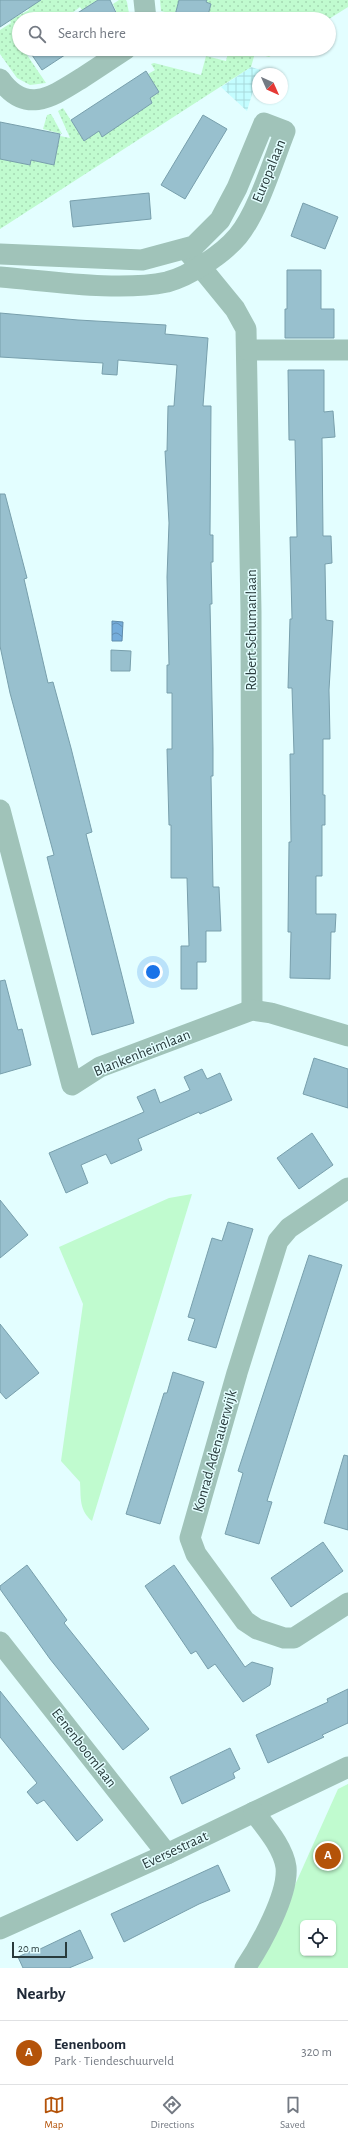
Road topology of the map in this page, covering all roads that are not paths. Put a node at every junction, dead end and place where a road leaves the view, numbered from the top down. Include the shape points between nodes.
1 (144, 0) edge
2 (145, 12) edge
3 (115, 56) edge
4 (0, 79) edge
5 (186, 249) junction
6 (0, 254) edge
7 (200, 266) junction
8 (0, 277) edge
9 (248, 350) junction
10 (348, 350) edge
11 (0, 810) edge
12 (252, 1010) junction
13 (348, 1036) edge
14 (348, 1188) edge
15 (348, 1603) edge
16 (0, 1642) edge
17 (348, 1766) edge
18 (254, 1812) junction
19 (167, 1854) junction
20 (0, 1929) edge
21 (245, 1968) edge

1 - 2 street
3 - 4 street via 56,94 42,100 18,96
5 - 6 street, Europalaan via 142,260
5 - 7 street
5 - 7 street, Europalaan via 194,246 220,220 237,188 264,123 285,131 258,202 238,236 213,260
7 - 8 street, Europalaan via 168,281 123,286
7 - 9 street, Robert Schumanlaan via 235,309 246,328
9 - 10 street
9 - 12 street, Robert Schumanlaan
11 - 12 street, Blankenheimlaan via 72,1085 100,1067
12 - 13 street, Blankenheimlaan via 271,1013
14 - 15 street, Konrad Adenauerwijk via 289,1228 278,1242 190,1538 196,1554 245,1621 257,1629 284,1638 294,1638
16 - 19 street, Eenenboomlaan
17 - 18 street, Eversestraat
18 - 19 street, Eversestraat
18 - 21 street via 279,1848 286,1867 286,1887 257,1950
19 - 20 street, Eversestraat

